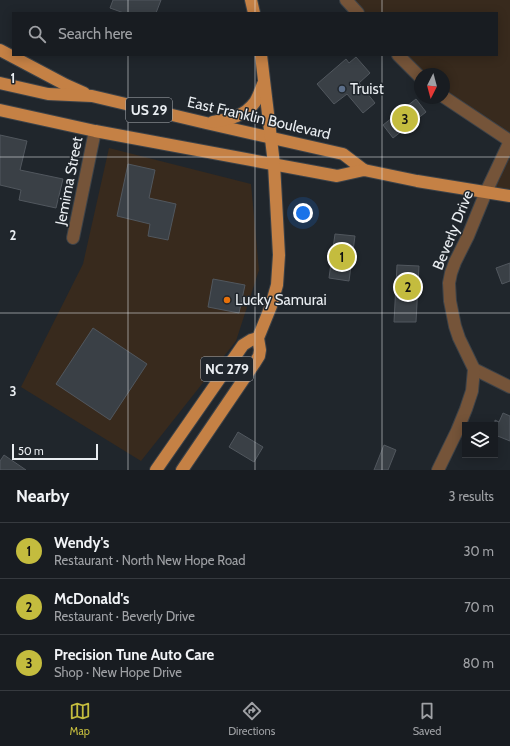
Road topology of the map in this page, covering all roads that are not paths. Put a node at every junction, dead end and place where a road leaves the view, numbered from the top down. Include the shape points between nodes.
1 (251, 0) edge
2 (346, 0) edge
3 (254, 12) edge
4 (357, 12) edge
5 (0, 50) edge
6 (261, 56) edge
7 (399, 56) edge
8 (414, 71) edge
9 (264, 82) junction
10 (0, 84) edge
11 (92, 96) junction
12 (450, 101) edge
13 (0, 110) edge
14 (206, 123) junction
15 (95, 131) junction
16 (271, 138) junction
17 (510, 141) edge
18 (274, 164) junction
19 (364, 170) junction
20 (486, 192) junction
21 (510, 196) edge
22 (73, 238) dead end
23 (258, 338) junction
24 (474, 369) junction
25 (510, 387) edge
26 (156, 470) edge
27 (182, 470) edge
28 (438, 470) edge

1 - 3 main road
2 - 4 street
5 - 11 main road
6 - 9 main road, NC 279
7 - 8 street
9 - 14 main road via 255,102 247,110 238,116
9 - 16 main road, NC 279
10 - 11 main road, East Franklin Boulevard / US 29 via 48,94
11 - 14 main road, East Franklin Boulevard / US 29
12 - 17 street
13 - 15 main road, East Franklin Boulevard / US 29
14 - 16 main road, East Franklin Boulevard / US 29
15 - 18 main road, East Franklin Boulevard / US 29
15 - 22 street, Jemima Street
16 - 18 main road, NC 279
16 - 19 main road, East Franklin Boulevard / US 29 via 343,154
17 - 20 street, Beverly Drive
18 - 19 main road, East Franklin Boulevard / US 29 via 337,176
18 - 23 main road, NC 279 via 278,227 277,285
19 - 20 main road, East Franklin Boulevard / US 29
20 - 21 main road, East Franklin Boulevard / US 29
20 - 24 street, Beverly Drive via 455,262 449,283 455,326
23 - 26 main road, NC 279 via 243,345
23 - 27 main road via 259,356
24 - 25 street
24 - 28 street via 472,391 466,409

